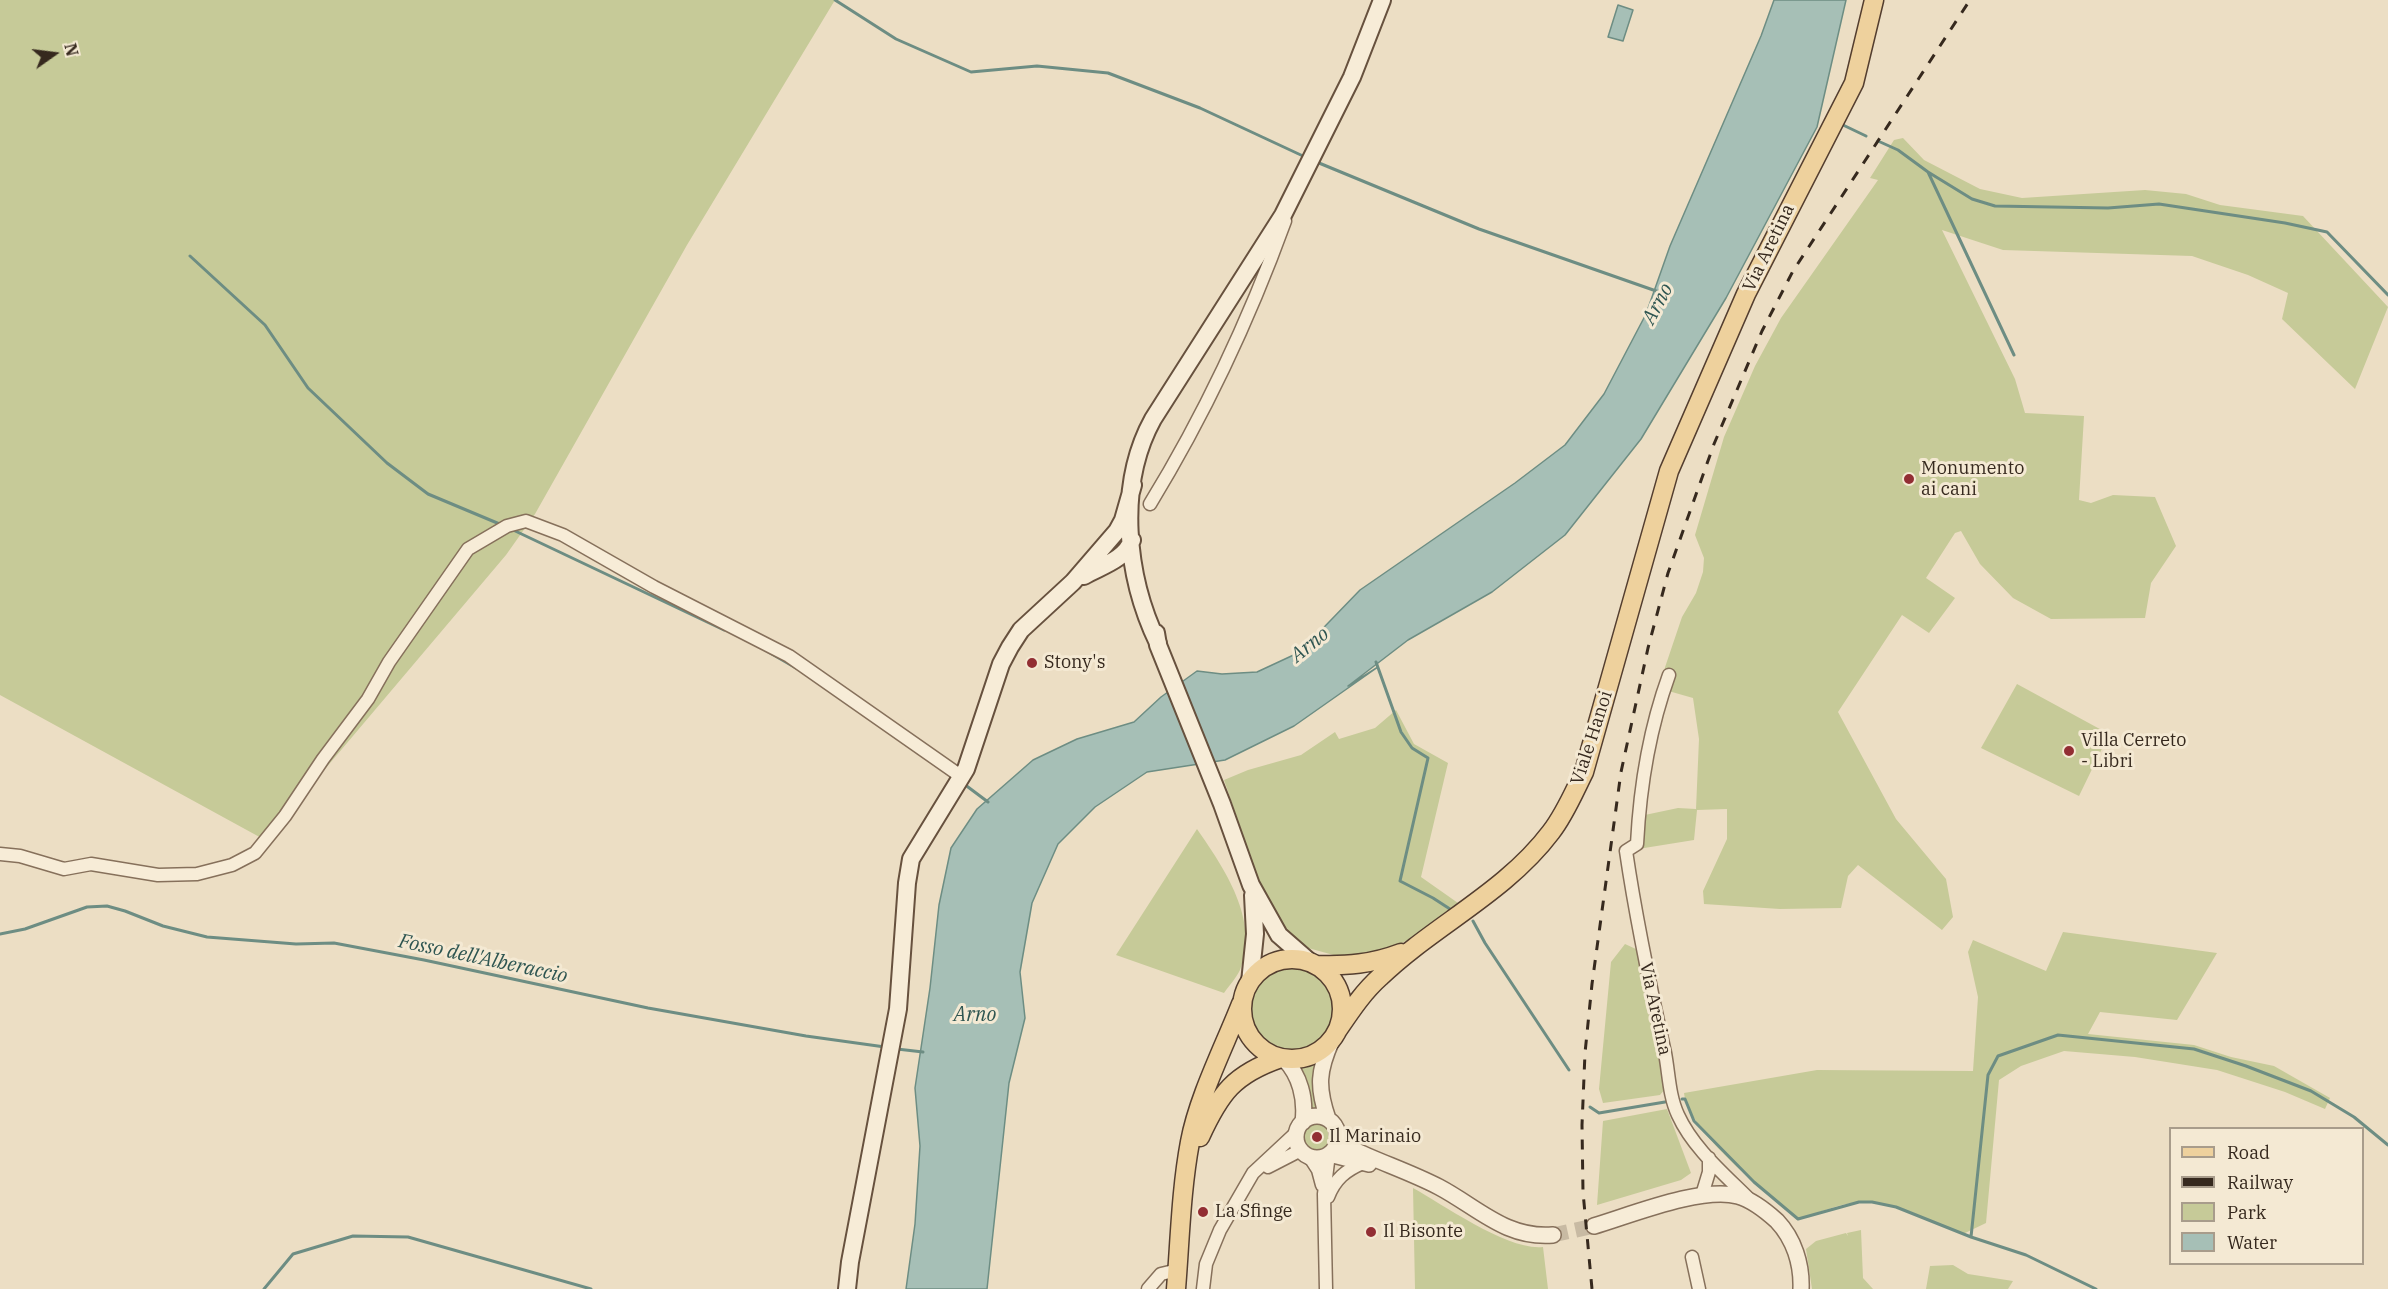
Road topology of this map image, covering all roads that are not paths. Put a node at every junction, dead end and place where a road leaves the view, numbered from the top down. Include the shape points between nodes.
1 (1382, 0) edge
2 (1874, 0) edge
3 (1295, 192) junction
4 (1159, 411) junction
5 (1133, 485) junction
6 (1660, 497) joint
7 (1145, 510) junction
8 (1130, 546) junction
9 (1104, 558) junction
10 (1143, 569) junction
11 (1141, 605) junction
12 (1158, 644) junction
13 (1669, 675) dead end
14 (962, 777) junction
15 (0, 854) edge
16 (1251, 885) junction
17 (1411, 950) junction
18 (1313, 963) junction
19 (1250, 982) junction
20 (1243, 1000) junction
21 (1334, 1036) junction
22 (1282, 1058) junction
23 (1328, 1119) junction
24 (1300, 1127) junction
25 (1337, 1133) junction
26 (1305, 1153) junction
27 (1329, 1154) junction
28 (1709, 1158) junction
29 (1188, 1163) junction
30 (1363, 1163) junction
31 (1391, 1167) junction
32 (1722, 1172) junction
33 (1243, 1190) junction
34 (1721, 1194) junction
35 (1702, 1195) junction
36 (1324, 1200) junction
37 (1752, 1202) junction
38 (1594, 1226) tunnel mouth
39 (1553, 1235) tunnel mouth
40 (1692, 1257) dead end
41 (1178, 1270) junction
42 (847, 1289) edge
43 (1148, 1289) edge
44 (1176, 1289) edge
45 (1203, 1289) edge
46 (1326, 1289) edge
47 (1699, 1289) edge
48 (1801, 1289) edge

1 - 3 main road via 1352,77
2 - 6 main road, Via Aretina via 1854,83 1746,294
3 - 4 main road
3 - 7 street via 1231,356 1183,451
4 - 5 main road via 1143,440
4 - 7 main road via 1147,458
5 - 8 main road
5 - 9 main road via 1123,520
6 - 17 main road, Viale Hanoi via 1584,772 1571,800 1527,860 1496,888
7 - 8 main road
7 - 10 main road
8 - 9 main road via 1116,543
8 - 10 main road
8 - 11 main road
9 - 11 main road via 1122,568
9 - 14 main road via 1021,630 1001,664
10 - 12 main road
11 - 12 main road
12 - 16 main road
13 - 28 street, Via Aretina via 1655,712 1645,763 1637,844 1626,851 1672,1095 1678,1115
14 - 15 street via 789,656 563,535 526,521 507,526 468,549 389,662 368,699 255,853 232,865 197,874 158,875 92,864 64,869
14 - 42 main road via 911,859 898,1009
16 - 18 main road via 1279,935
16 - 19 main road via 1255,933
17 - 18 main road, Viale Hanoi via 1350,966
17 - 21 main road, Viale Hanoi via 1378,978
18 - 19 main road, Viale Hanoi via 1290,959 1270,963
18 - 21 main road, Viale Hanoi via 1328,974 1340,994 1342,1016
19 - 20 main road, Viale Hanoi
20 - 22 main road via 1242,1015 1251,1036 1267,1052
20 - 29 main road, Viale Hanoi via 1199,1110
21 - 22 main road, Viale Hanoi via 1322,1050 1310,1056
21 - 23 street, Viale Hanoi via 1323,1060 1319,1082
22 - 24 street via 1292,1067 1301,1090 1304,1112
22 - 29 main road, Viale Hanoi via 1258,1066 1235,1081 1205,1125
23 - 24 street via 1315,1116
23 - 25 street, Viale Hanoi
24 - 26 street via 1296,1138
24 - 33 street via 1261,1164
25 - 27 street via 1337,1143
25 - 31 street via 1350,1148
26 - 27 street via 1322,1157
26 - 33 street via 1273,1163
26 - 36 street via 1318,1170
27 - 30 street
27 - 36 street
28 - 32 street, Via Aretina
28 - 35 street
29 - 41 main road, Viale Hanoi
30 - 31 street
30 - 36 street via 1339,1178
31 - 39 street via 1440,1188 1498,1225 1522,1233
32 - 34 street
32 - 37 street, Via Aretina
33 - 45 street via 1206,1264
34 - 35 street, Via Aretina
34 - 37 street, Via Aretina
35 - 38 street, Via Aretina
36 - 46 street
37 - 48 street, Via Aretina via 1774,1218 1790,1239 1800,1268
40 - 47 street
41 - 43 street via 1161,1274
41 - 44 main road, Viale Hanoi

